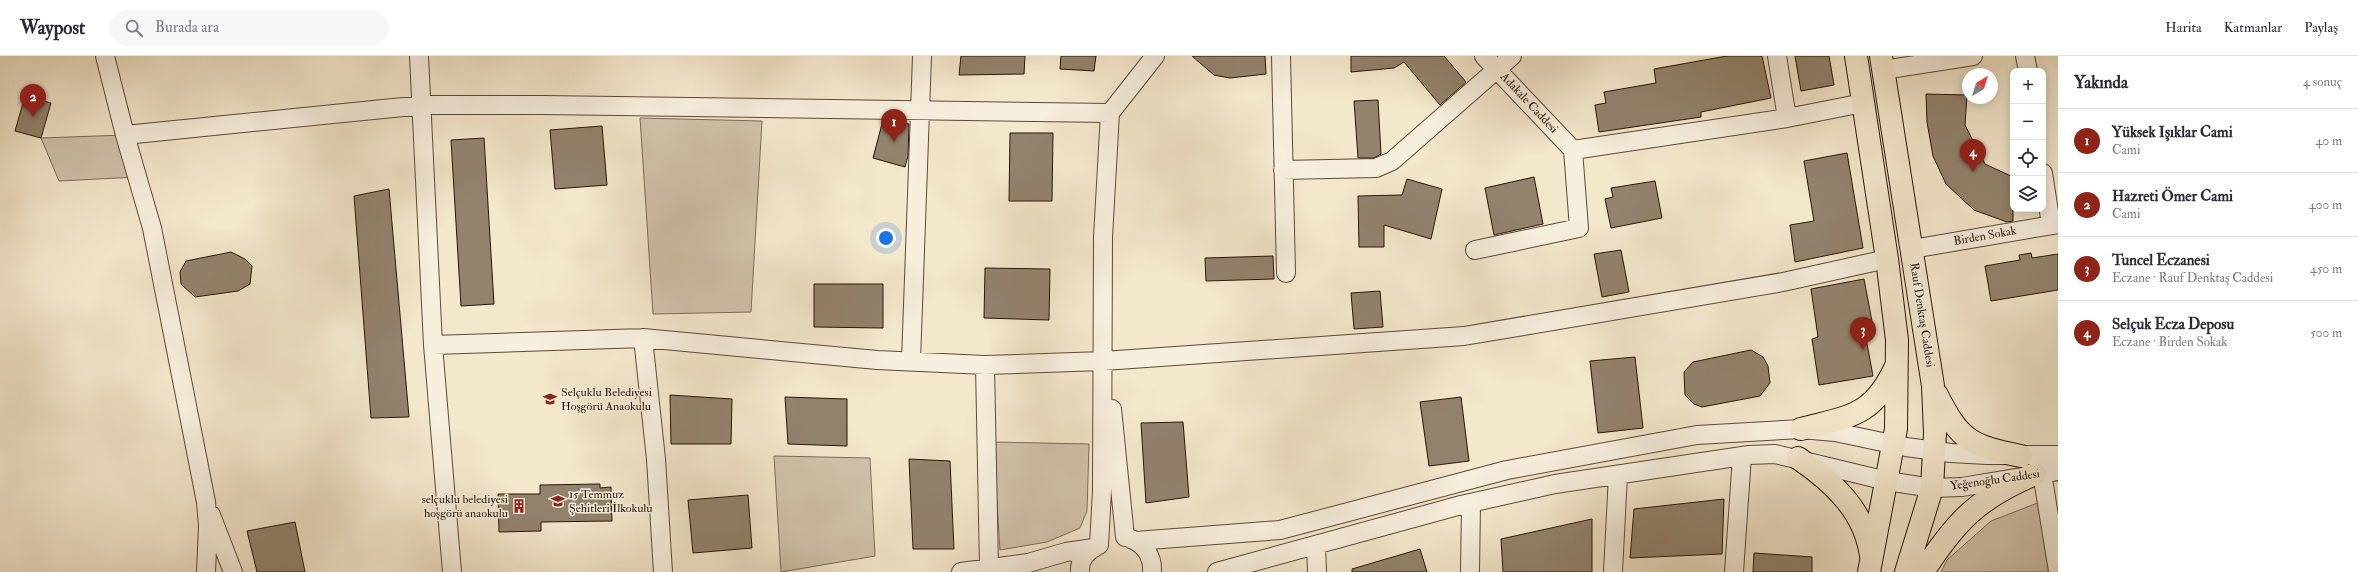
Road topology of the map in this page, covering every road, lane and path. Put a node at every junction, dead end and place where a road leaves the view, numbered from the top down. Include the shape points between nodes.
1 (105, 56) edge
2 (420, 56) edge
3 (922, 56) edge
4 (1154, 56) edge
5 (1281, 56) edge
6 (1484, 56) edge
7 (1512, 56) edge
8 (1777, 56) edge
9 (1856, 56) edge
10 (1973, 56) edge
11 (2025, 56) edge
12 (1882, 63) edge
13 (2027, 68) edge
14 (1496, 69) junction
15 (1863, 103) junction
16 (423, 105) junction
17 (920, 110) junction
18 (1110, 113) junction
19 (1787, 118) junction
20 (125, 135) junction
21 (1573, 150) junction
22 (1283, 170) junction
23 (2044, 176) edge
24 (2055, 225) edge
25 (1912, 249) junction
26 (1475, 250) dead end
27 (1887, 259) junction
28 (1286, 273) dead end
29 (643, 338) junction
30 (433, 345) junction
31 (911, 361) junction
32 (1103, 361) junction
33 (1898, 363) junction
34 (985, 365) junction
35 (1933, 386) junction
36 (1800, 429) junction
37 (1894, 445) junction
38 (1934, 451) junction
39 (2058, 455) edge
40 (1742, 456) junction
41 (2021, 456) junction
42 (1798, 458) junction
43 (2045, 473) edge
44 (1618, 475) junction
45 (1887, 481) junction
46 (1932, 488) junction
47 (206, 502) junction
48 (1471, 503) junction
49 (1130, 539) junction
50 (1316, 545) junction
51 (1096, 546) junction
52 (1870, 567) edge
53 (989, 568) junction
54 (2058, 571) edge
55 (206, 572) edge
56 (233, 572) edge
57 (452, 572) edge
58 (663, 572) edge
59 (961, 572) edge
60 (1080, 572) edge
61 (1152, 572) edge
62 (1218, 572) edge
63 (1317, 572) edge
64 (1470, 572) edge
65 (1613, 572) edge
66 (1734, 572) edge
67 (1906, 572) edge
68 (1924, 572) edge

1 - 20 street
2 - 16 street
3 - 17 street
4 - 18 street
5 - 22 street
6 - 14 street, Adakale Caddesi
7 - 14 street
8 - 19 street
9 - 15 main road
10 - 12 street
11 - 13 street
12 - 25 main road, Rauf Denktaş Caddesi
14 - 21 street, Adakale Caddesi
14 - 22 street via 1392,160 1376,168
15 - 19 street
15 - 27 main road
16 - 17 street
16 - 20 street
16 - 30 street
17 - 18 street
17 - 31 street
18 - 32 street via 1103,237
19 - 21 street
20 - 47 street via 152,228
21 - 26 street via 1579,228
22 - 28 street
23 - 24 street
24 - 25 street, Birden Sokak
25 - 35 main road, Rauf Denktaş Caddesi
27 - 32 street via 1783,282 1464,336
27 - 33 main road via 1896,324
29 - 30 street
29 - 31 street
29 - 58 street via 656,459
30 - 57 street
31 - 34 street
32 - 34 street
32 - 49 street
32 - 51 street via 1102,491
33 - 36 main road via 1883,391 1868,408 1856,414
33 - 37 main road
34 - 53 street
35 - 38 main road, Rauf Denktaş Caddesi
35 - 41 main road via 1948,417 1963,435 1986,447
36 - 37 street, Yeğenoğlu Caddesi via 1835,432
36 - 49 street, Yeğenoğlu Caddesi via 1697,435 1558,460 1507,470 1280,530
37 - 38 street, Yeğenoğlu Caddesi
37 - 45 main road
38 - 41 street, Yeğenoğlu Caddesi
38 - 46 main road, Rauf Denktaş Caddesi
39 - 41 street, Yeğenoğlu Caddesi
40 - 42 street, Yeğenoğlu Caddesi via 1775,454
40 - 44 street, Yeğenoğlu Caddesi
40 - 66 street
42 - 45 street, Yeğenoğlu Caddesi
42 - 52 main road via 1834,485 1851,505 1867,536
43 - 46 street, Yeğenoğlu Caddesi
43 - 54 street
43 - 68 main road via 2013,483 1963,517 1946,537
44 - 48 street, Yeğenoğlu Caddesi via 1555,484
44 - 65 street
45 - 46 street, Yeğenoğlu Caddesi
45 - 52 main road
46 - 67 main road, Rauf Denktaş Caddesi
47 - 55 street
47 - 56 street
48 - 50 street, Yeğenoğlu Caddesi
48 - 64 street
49 - 51 street, Yeğenoğlu Caddesi via 1108,540
49 - 61 street via 1148,552 1153,562
50 - 62 street, Yeğenoğlu Caddesi
50 - 63 street
51 - 53 street, Yeğenoğlu Caddesi via 1028,563
51 - 60 street via 1084,556
53 - 59 street, Yeğenoğlu Caddesi

